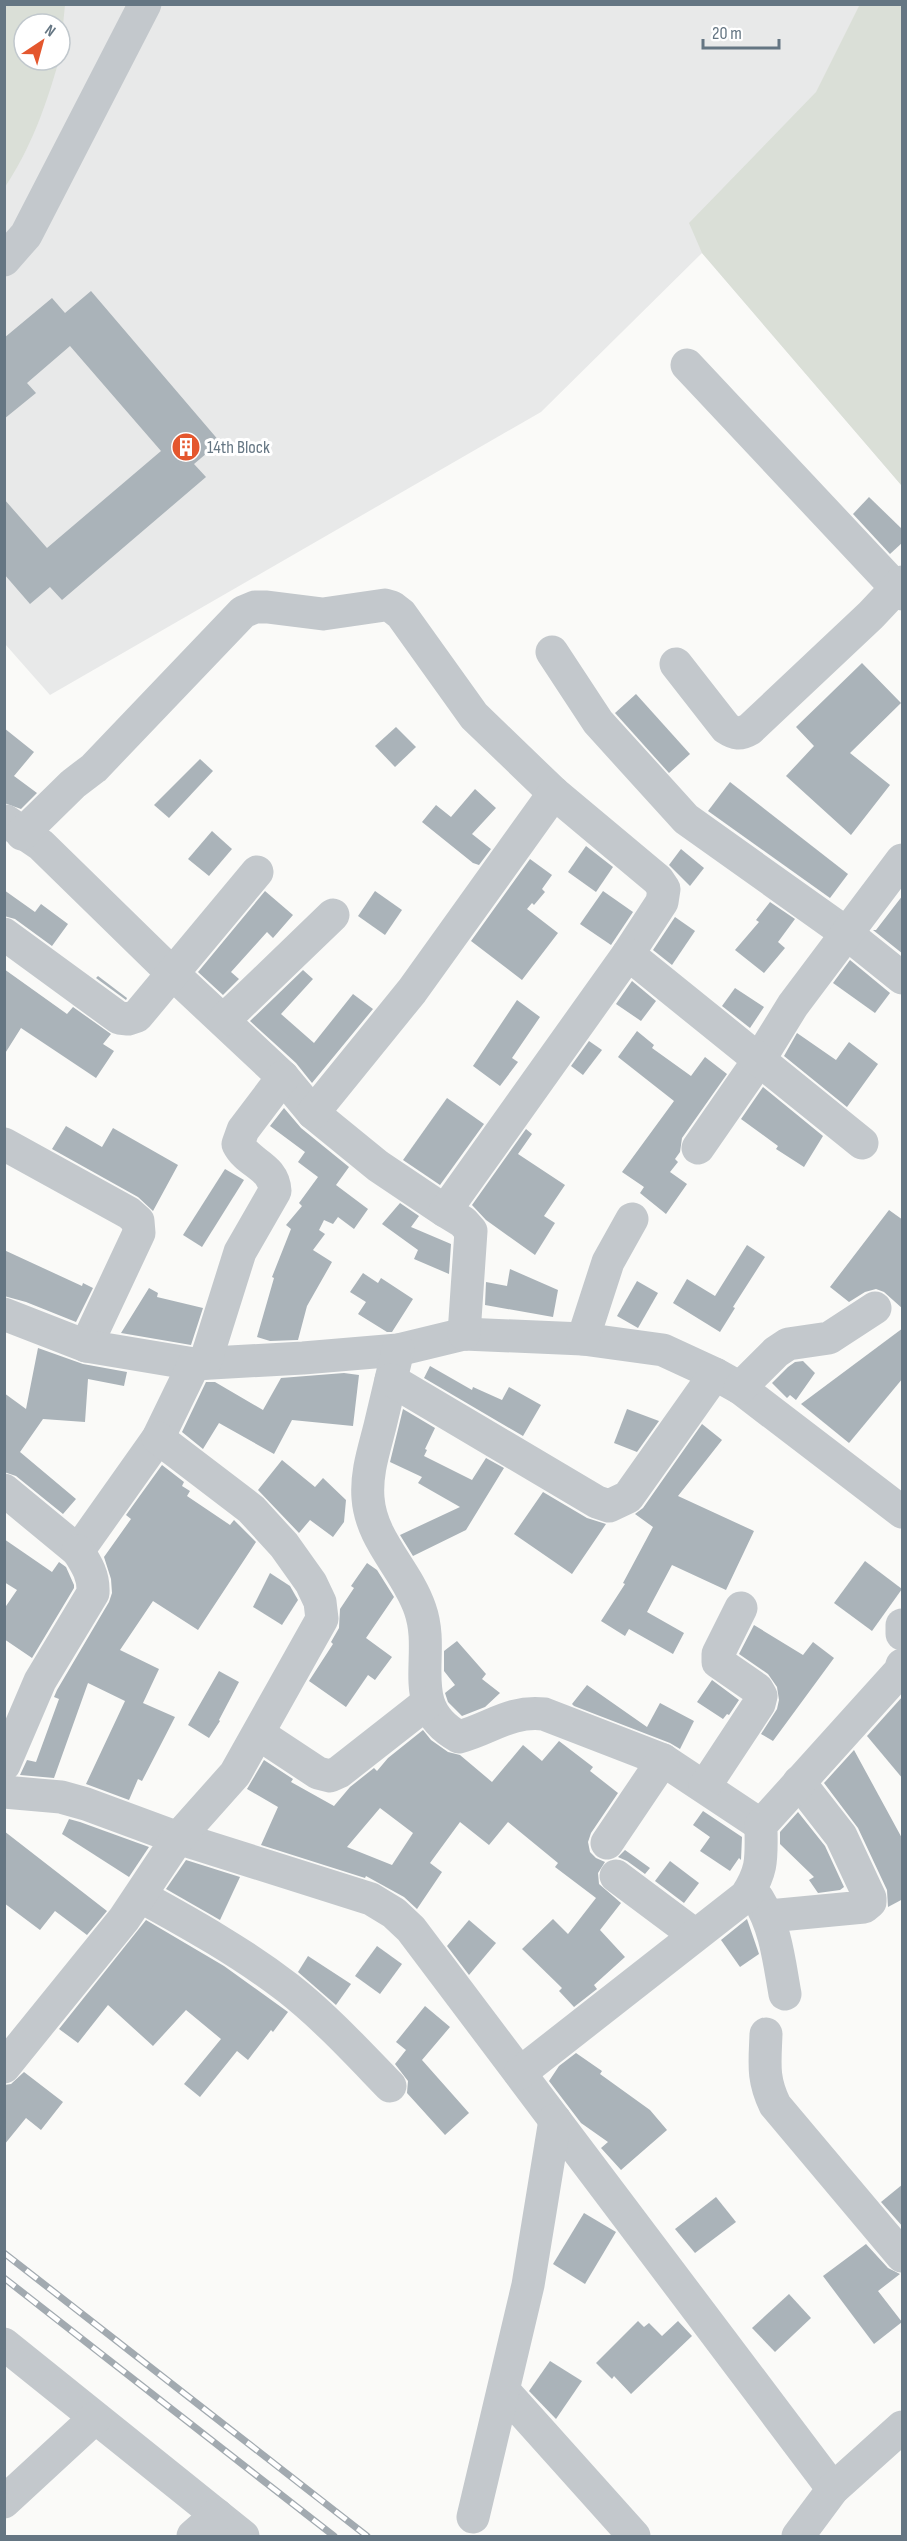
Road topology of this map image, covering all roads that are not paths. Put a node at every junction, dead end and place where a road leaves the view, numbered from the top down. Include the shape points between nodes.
1 (145, 4) edge
2 (4, 260) edge
3 (687, 365) dead end
4 (901, 588) edge
5 (552, 652) dead end
6 (676, 664) dead end
7 (554, 793) junction
8 (13, 827) edge
9 (903, 860) edge
10 (258, 872) dead end
11 (333, 915) dead end
12 (846, 933) junction
13 (4, 934) edge
14 (628, 954) junction
15 (172, 973) junction
16 (903, 978) edge
17 (224, 1020) junction
18 (759, 1060) junction
19 (283, 1077) junction
20 (313, 1113) junction
21 (862, 1143) dead end
22 (4, 1144) edge
23 (698, 1148) dead end
24 (444, 1211) junction
25 (632, 1219) dead end
26 (875, 1308) dead end
27 (4, 1314) edge
28 (464, 1334) junction
29 (583, 1339) junction
30 (86, 1346) junction
31 (200, 1363) junction
32 (394, 1365) junction
33 (727, 1381) junction
34 (158, 1438) junction
35 (4, 1490) edge
36 (903, 1512) edge
37 (78, 1551) junction
38 (741, 1608) dead end
39 (903, 1625) edge
40 (903, 1634) edge
41 (903, 1665) edge
42 (427, 1703) junction
43 (259, 1734) junction
44 (663, 1760) junction
45 (799, 1782) junction
46 (705, 1786) junction
47 (5, 1787) edge
48 (761, 1825) junction
49 (178, 1838) junction
50 (607, 1843) dead end
51 (616, 1876) dead end
52 (752, 1888) junction
53 (140, 1896) junction
54 (769, 1916) junction
55 (695, 1935) junction
56 (785, 1994) dead end
57 (766, 2034) dead end
58 (4, 2067) edge
59 (520, 2073) junction
60 (390, 2086) dead end
61 (555, 2120) junction
62 (903, 2256) edge
63 (4, 2344) edge
64 (504, 2391) junction
65 (95, 2418) junction
66 (903, 2427) edge
67 (833, 2488) junction
68 (4, 2502) edge
69 (217, 2515) junction
70 (473, 2517) dead end
71 (193, 2536) edge
72 (243, 2536) edge
73 (634, 2536) edge
74 (798, 2536) edge

1 - 2 street via 26,235
3 - 4 street
4 - 6 street via 741,734 726,728
5 - 12 street via 598,722 686,819
7 - 8 street via 474,716 392,607 310,614 255,607 243,612 94,768
7 - 14 street via 664,889 662,902
7 - 20 street via 412,991
8 - 15 street via 41,845
9 - 12 street
10 - 15 street
11 - 17 street
12 - 16 street
12 - 18 street
13 - 15 street via 119,1018 137,1016
14 - 18 street
14 - 24 street
15 - 17 street
17 - 19 street
18 - 21 street
18 - 23 street
19 - 20 street
19 - 31 street via 243,1130 238,1144 243,1153 271,1175 275,1191 240,1252
20 - 24 street via 378,1166
22 - 30 street via 138,1221 139,1233
24 - 28 street via 471,1231
25 - 29 street via 608,1262
26 - 33 street via 829,1338 788,1344
27 - 30 street
28 - 29 street
28 - 32 street
29 - 33 street via 663,1350
30 - 31 street
31 - 32 street via 303,1358
31 - 34 street
32 - 33 street via 597,1502 609,1506 628,1497
32 - 42 street via 367,1476 368,1501 375,1530 420,1609 426,1635
33 - 36 street
34 - 37 street
34 - 43 street via 251,1509 284,1545 320,1602 321,1619
35 - 37 street
37 - 47 street via 90,1570 93,1593 40,1681
38 - 46 street via 718,1654 718,1662 757,1689 761,1696
39 - 40 street
41 - 45 street
42 - 43 street via 330,1776 318,1773
42 - 44 street via 444,1728 459,1737 513,1714 530,1712
43 - 49 street via 235,1774
44 - 46 street
44 - 50 street
45 - 48 street
45 - 54 street via 841,1836 870,1902 864,1907
46 - 48 street
47 - 49 street via 86,1804
48 - 52 street via 761,1862
49 - 53 street
49 - 59 street via 371,1899 394,1913 411,1929
51 - 55 street
52 - 54 street
52 - 55 street
53 - 58 street
53 - 60 street via 215,1937 288,1988
54 - 56 street
55 - 59 street
57 - 62 street via 765,2073 775,2105
59 - 61 street
61 - 64 street via 528,2285
61 - 67 street
63 - 65 street
64 - 70 street
64 - 73 street
65 - 68 street
65 - 69 street
66 - 67 street
67 - 74 street
69 - 71 street
69 - 72 street

